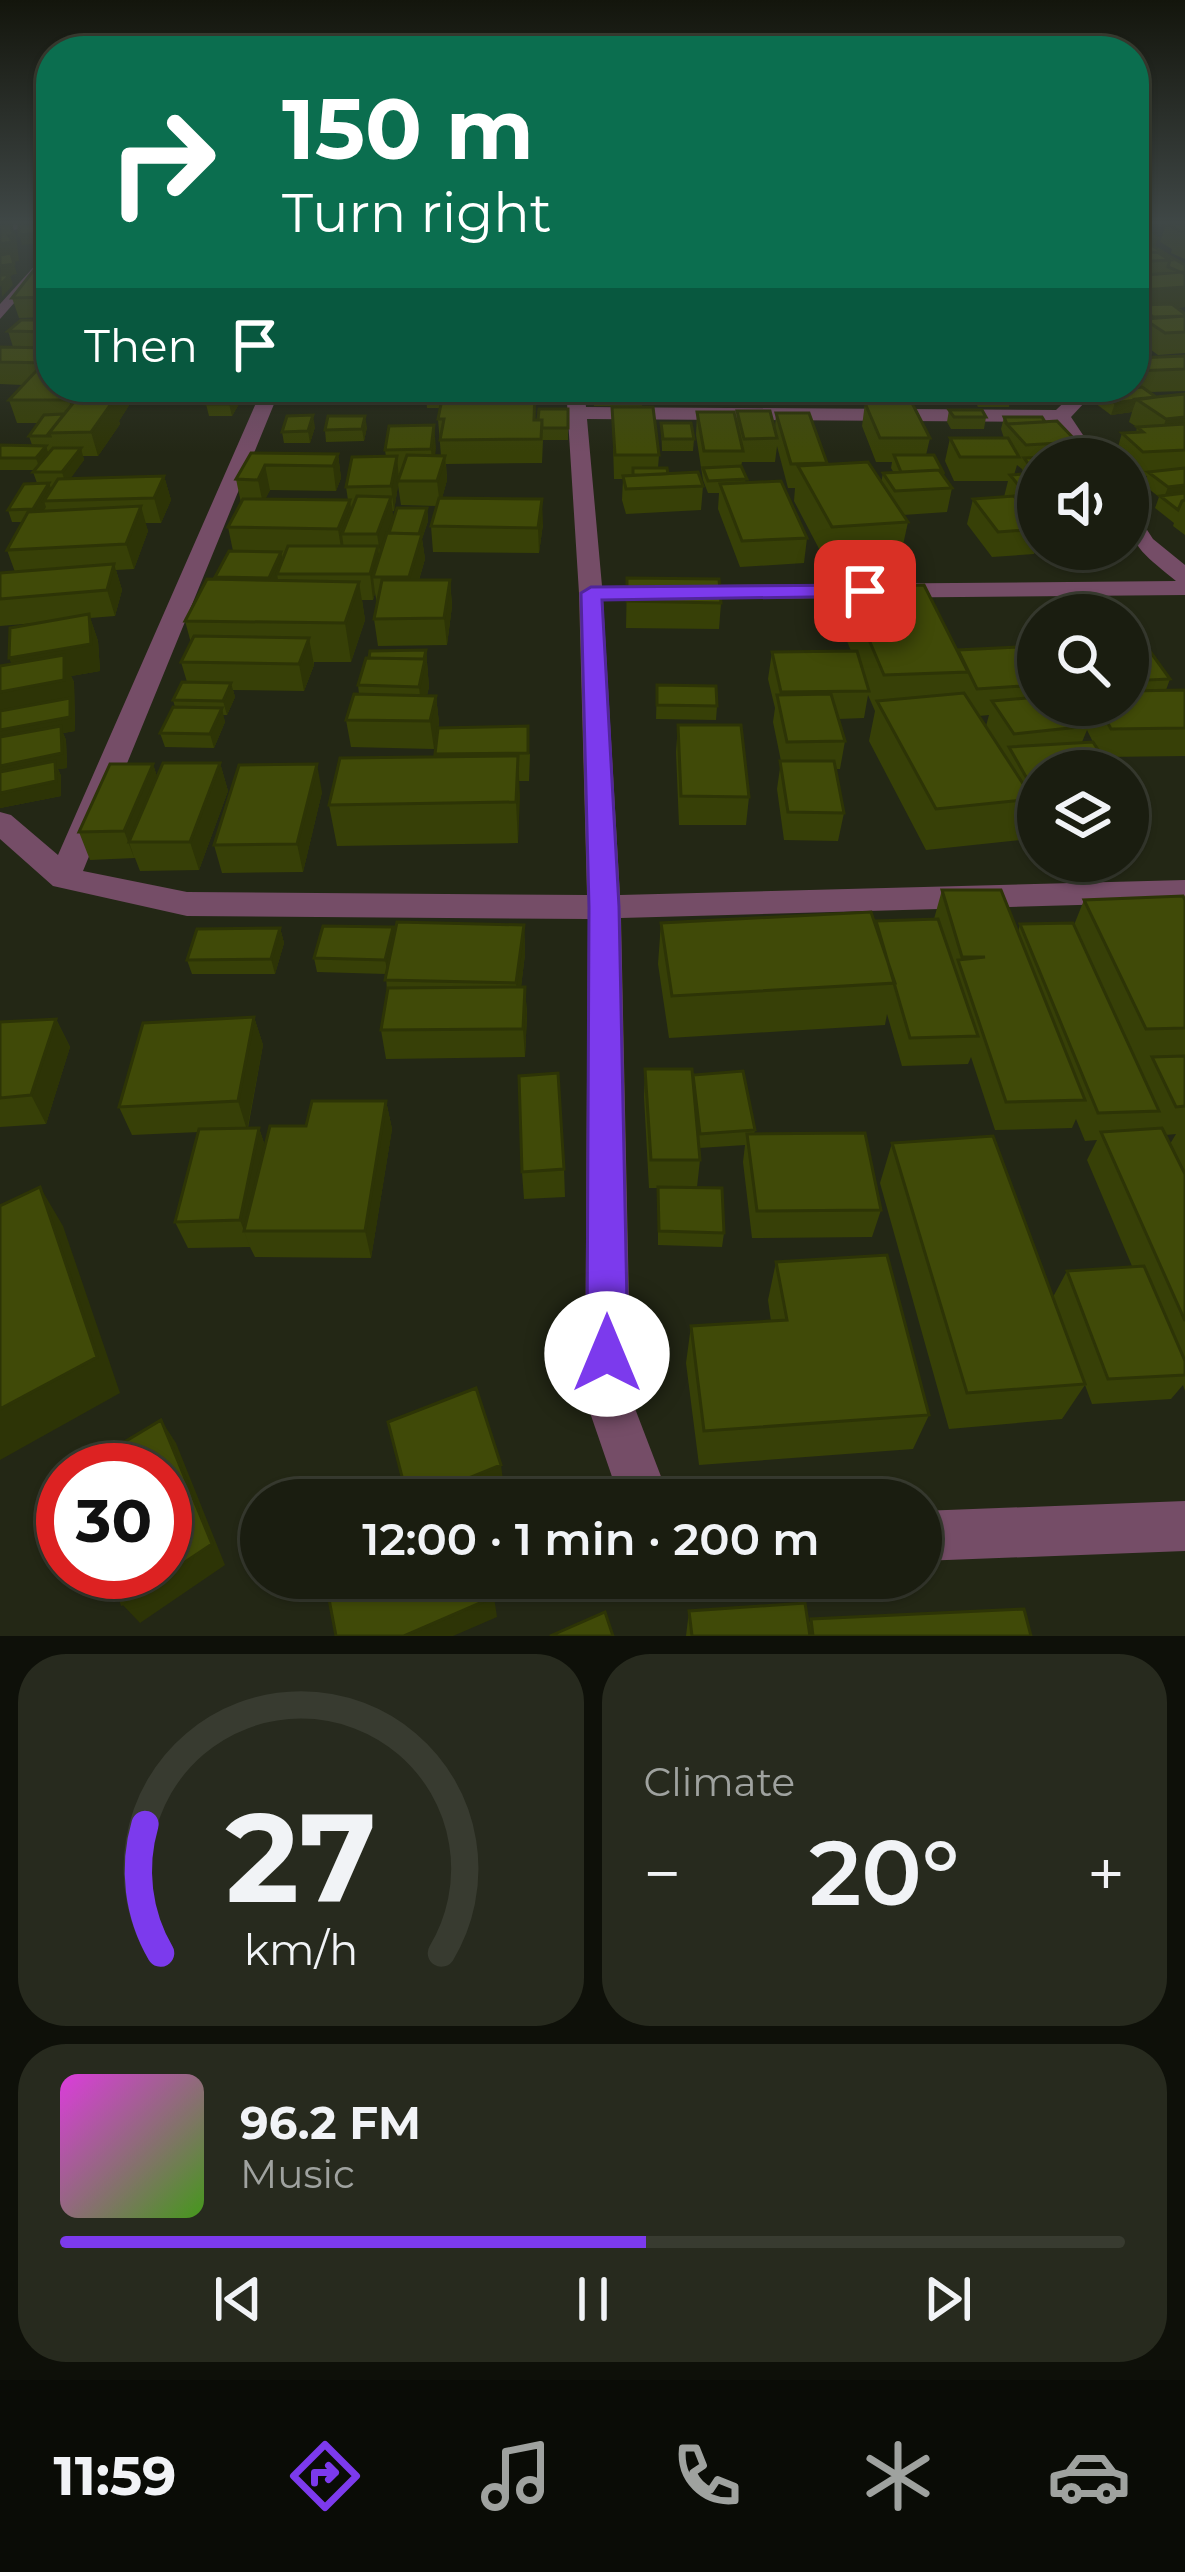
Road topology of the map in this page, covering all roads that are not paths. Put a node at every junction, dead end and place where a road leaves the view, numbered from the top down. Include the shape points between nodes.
1 (266, 402) edge
2 (576, 402) edge
3 (637, 402) edge
4 (1075, 402) edge
5 (1061, 416) junction
6 (1075, 438) edge
7 (1149, 547) edge
8 (1185, 578) edge
9 (1185, 588) edge
10 (591, 593) junction
11 (0, 822) edge
12 (64, 878) junction
13 (1185, 891) edge
14 (604, 907) junction
15 (637, 1479) edge
16 (1185, 1526) edge
17 (942, 1535) edge

1 - 12 street
2 - 10 street
3 - 5 street
4 - 5 street
5 - 6 street
7 - 8 street
9 - 10 street
10 - 14 street
11 - 12 street
12 - 14 street via 187,904
13 - 14 street
14 - 15 street via 608,1398
16 - 17 street

